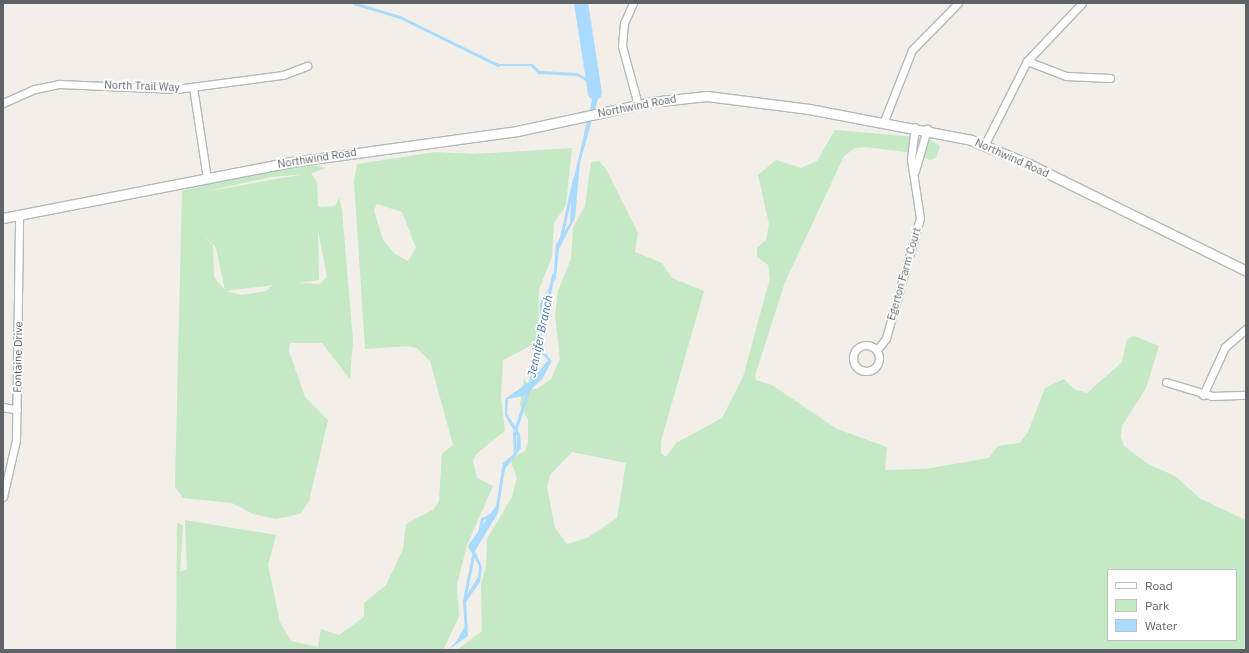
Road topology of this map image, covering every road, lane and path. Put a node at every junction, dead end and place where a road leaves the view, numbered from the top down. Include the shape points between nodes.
1 (633, 3) edge
2 (958, 3) edge
3 (1082, 3) edge
4 (1027, 61) junction
5 (307, 66) dead end
6 (1110, 78) dead end
7 (193, 87) junction
8 (3, 103) edge
9 (638, 105) junction
10 (884, 121) junction
11 (915, 127) junction
12 (927, 129) junction
13 (985, 144) junction
14 (915, 171) junction
15 (207, 178) junction
16 (19, 216) junction
17 (3, 218) edge
18 (1246, 271) edge
19 (1246, 329) edge
20 (877, 350) dead end
21 (1166, 382) dead end
22 (1203, 395) junction
23 (1246, 395) edge
24 (3, 407) edge
25 (17, 410) junction
26 (3, 497) edge

1 - 9 street via 624,23 622,46
2 - 10 street via 912,50
3 - 4 street
4 - 6 street via 1066,76
4 - 13 street
5 - 7 street, North Trail Way via 283,76
7 - 8 street, North Trail Way via 59,84 35,88
7 - 15 street
9 - 10 street, Northwind Road via 685,96 718,97
9 - 15 street, Northwind Road via 572,119
10 - 11 street, Northwind Road
11 - 12 street, Northwind Road
11 - 14 street, Egerton Farm Court via 911,159
12 - 13 street, Northwind Road
12 - 14 street, Egerton Farm Court
13 - 18 street, Northwind Road
14 - 20 street, Egerton Farm Court via 918,225 886,338
15 - 16 street, Northwind Road
16 - 17 street, Northwind Road
16 - 25 street, Fontaine Drive
19 - 22 street via 1225,347
21 - 22 street
22 - 23 street
24 - 25 street
25 - 26 street, Fontaine Drive via 13,462

